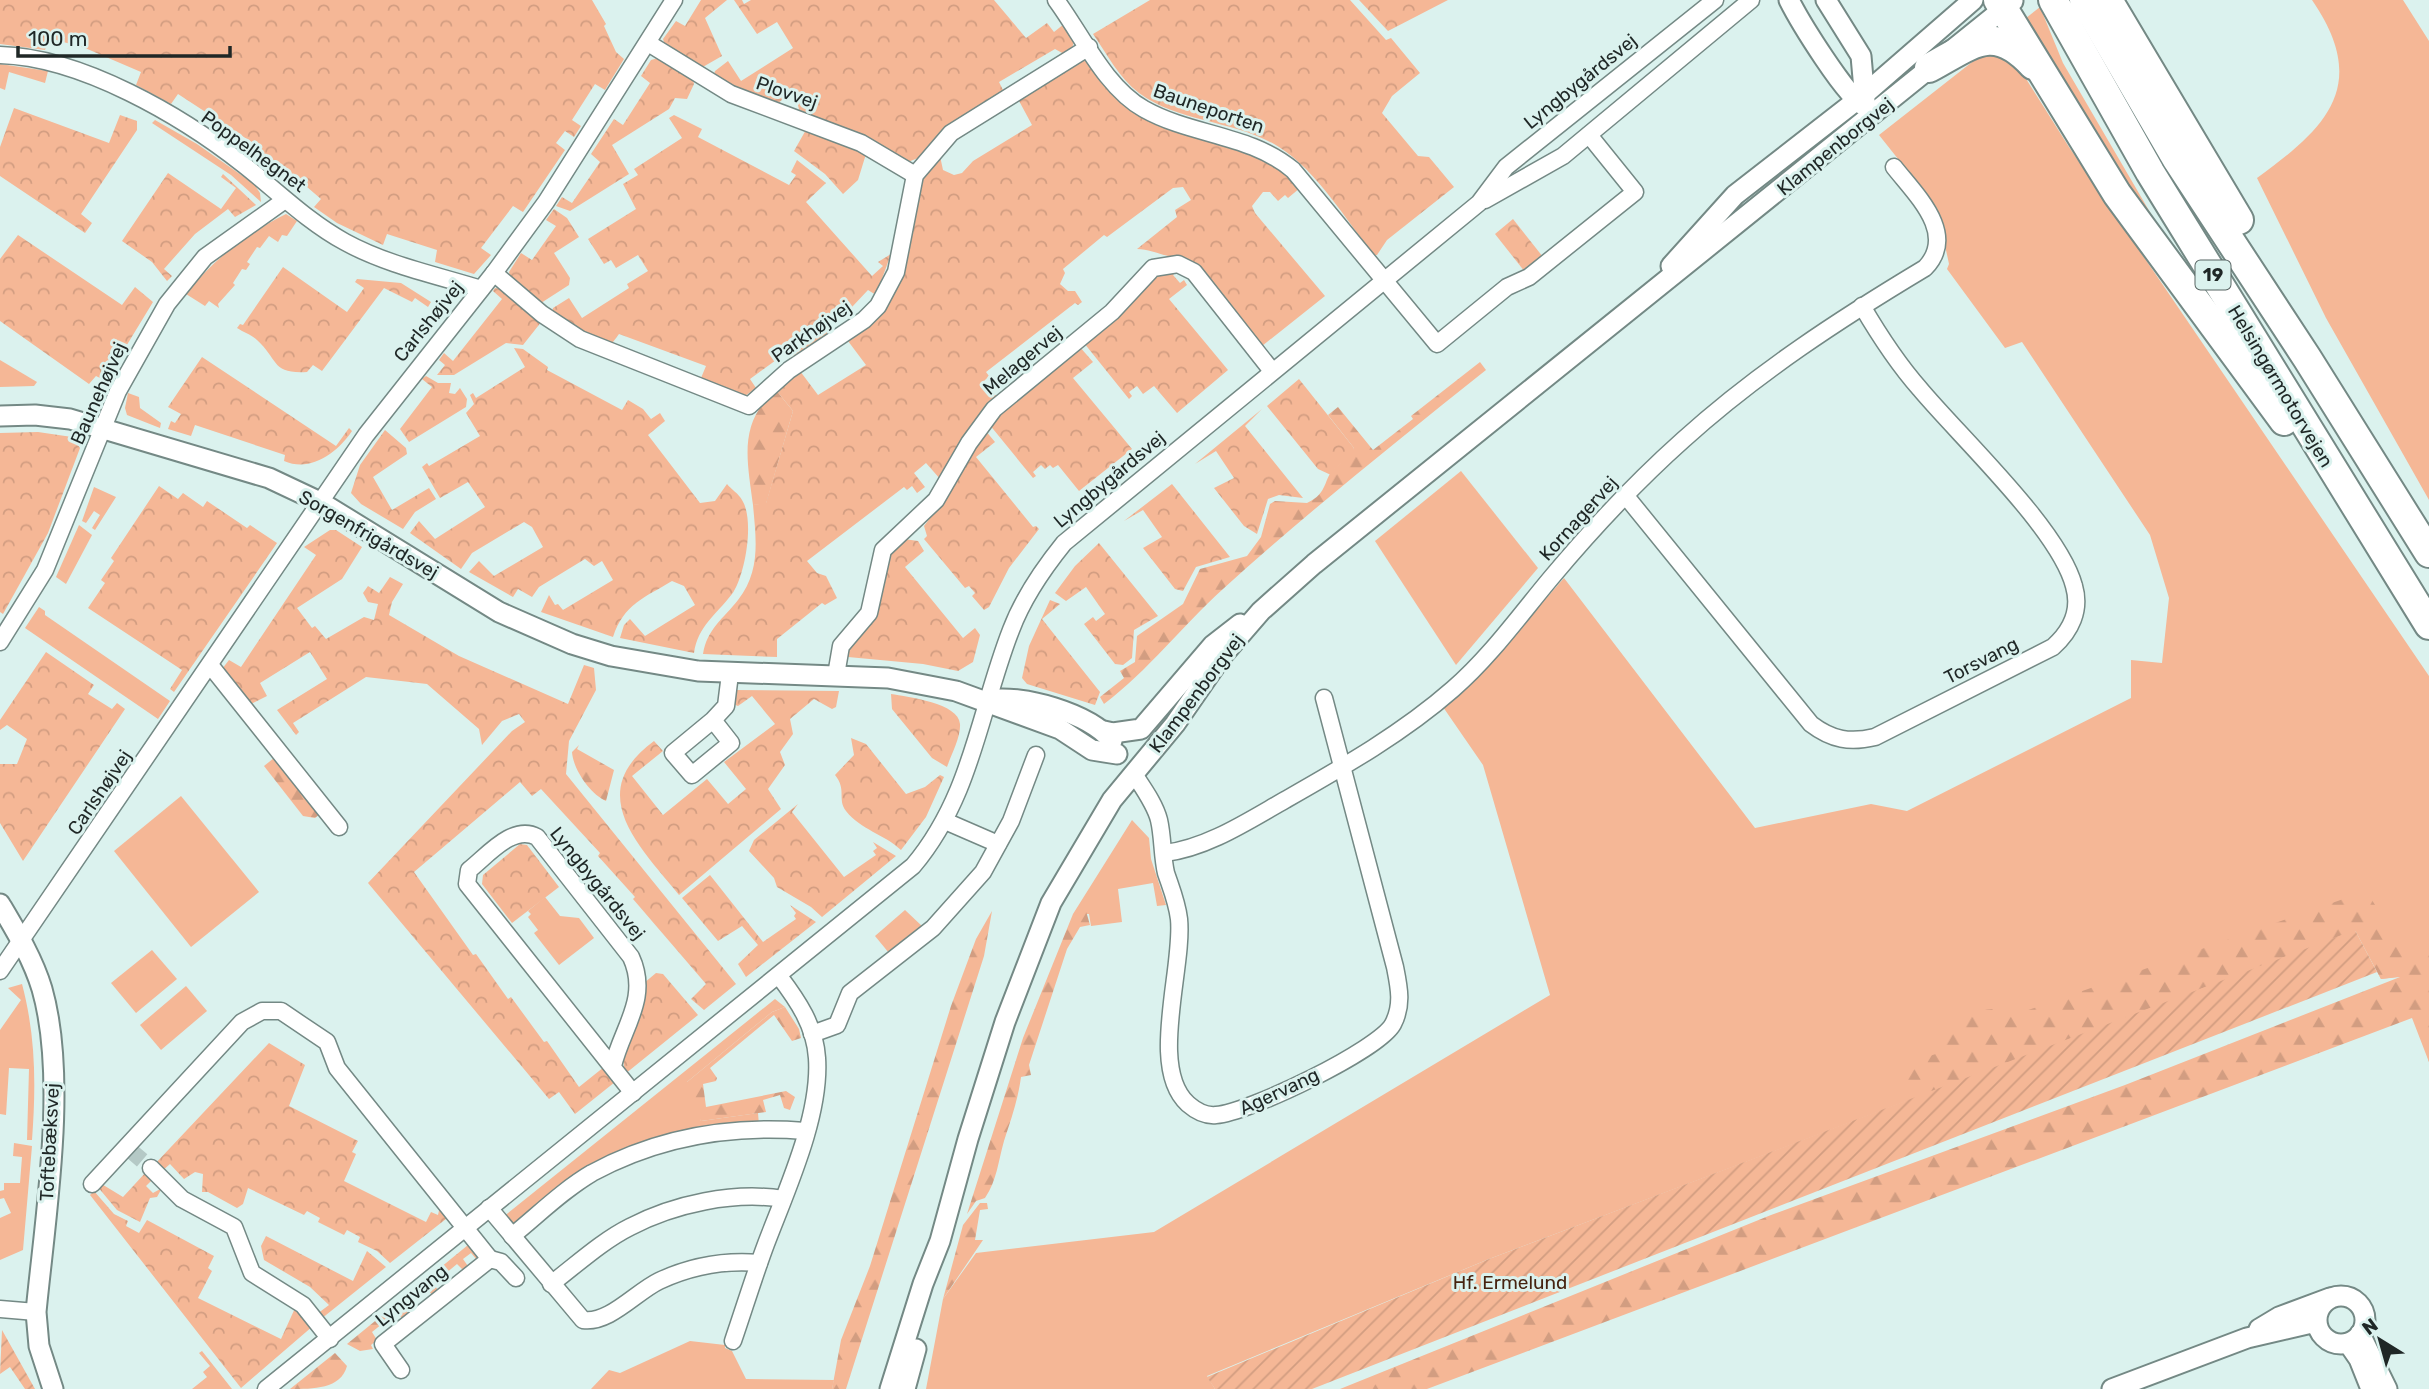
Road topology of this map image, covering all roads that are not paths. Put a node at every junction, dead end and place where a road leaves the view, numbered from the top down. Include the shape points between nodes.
1 (674, 0) edge
2 (1056, 0) edge
3 (1715, 0) edge
4 (1751, 0) edge
5 (1789, 0) edge
6 (1811, 0) edge
7 (1826, 0) edge
8 (1973, 0) edge
9 (2053, 0) edge
10 (2084, 0) edge
11 (2108, 0) edge
12 (2005, 2) edge
13 (1940, 30) junction
14 (1846, 31) junction
15 (648, 43) junction
16 (1089, 47) junction
17 (0, 55) edge
18 (1861, 56) junction
19 (1929, 68) junction
20 (2049, 84) junction
21 (1867, 101) junction
22 (1589, 135) junction
23 (1894, 167) dead end
24 (915, 175) junction
25 (285, 200) junction
26 (1479, 203) junction
27 (494, 273) junction
28 (1384, 280) junction
29 (481, 289) junction
30 (1654, 289) junction
31 (1861, 306) junction
32 (2307, 358) junction
33 (1272, 371) junction
34 (0, 416) edge
35 (102, 428) junction
36 (1625, 495) junction
37 (321, 503) junction
38 (2379, 546) junction
39 (2429, 553) edge
40 (1261, 611) junction
41 (2429, 625) edge
42 (0, 642) edge
43 (210, 665) junction
44 (730, 674) junction
45 (836, 675) junction
46 (1324, 698) dead end
47 (988, 700) junction
48 (713, 720) dead end
49 (1104, 731) junction
50 (1117, 754) junction
51 (1036, 755) dead end
52 (1343, 766) junction
53 (1134, 774) junction
54 (945, 821) junction
55 (339, 827) dead end
56 (999, 844) junction
57 (1165, 853) junction
58 (0, 904) edge
59 (22, 941) junction
60 (0, 971) edge
61 (779, 976) junction
62 (812, 1034) junction
63 (613, 1066) junction
64 (633, 1093) junction
65 (805, 1131) junction
66 (150, 1168) tunnel mouth
67 (92, 1184) dead end
68 (783, 1199) junction
69 (489, 1208) junction
70 (466, 1227) junction
71 (512, 1236) junction
72 (940, 1241) junction
73 (490, 1259) junction
74 (759, 1263) junction
75 (516, 1278) dead end
76 (551, 1284) junction
77 (2330, 1298) junction
78 (0, 1310) edge
79 (37, 1312) junction
80 (2316, 1322) junction
81 (2246, 1338) junction
82 (2354, 1338) junction
83 (330, 1339) junction
84 (733, 1341) dead end
85 (401, 1370) dead end
86 (53, 1389) edge
87 (266, 1389) edge
88 (890, 1389) edge
89 (905, 1389) edge
90 (2112, 1389) edge
91 (2371, 1389) edge
92 (2387, 1389) edge

1 - 15 street, Carlshøjvej
2 - 16 street, Bauneporten
3 - 26 street, Lyngbygårdsvej via 1506,167
4 - 22 street, Lyngbygårdsvej
5 - 21 street
6 - 14 street via 1823,17
7 - 14 street
8 - 13 street, Klampenborgvej
9 - 38 highway, Helsingørmotorvejen / 19 via 2150,172
10 - 32 highway, Helsingørmotorvejen / 19 via 2176,158
11 - 32 highway via 2249,237
12 - 19 street, Klampenborgvej
12 - 20 highway
13 - 18 street via 1884,61
13 - 21 street, Klampenborgvej
14 - 18 street
15 - 24 street, Plovvej via 732,94 861,143
15 - 27 street, Carlshøjvej via 560,182
16 - 24 street, Parkhøjvej via 951,132
16 - 28 street, Bauneporten via 1118,87 1145,110 1253,146 1286,164 1311,188
17 - 25 street, Poppelhegnet via 57,65 137,97 242,163
18 - 21 street
19 - 20 highway via 1977,42 1998,40 2020,52
19 - 21 street, Klampenborgvej
20 - 38 highway via 2125,205
21 - 30 street, Klampenborgvej via 1735,195
21 - 30 street, Klampenborgvej via 1860,126
22 - 26 street, Lyngbygårdsvej via 1563,156
22 - 28 street via 1635,192 1437,344
23 - 31 street, Kornagervej via 1931,216 1938,247 1925,268
24 - 27 street, Parkhøjvej via 896,272 878,306 789,370 748,406 580,339
25 - 29 street, Poppelhegnet via 346,243 382,259
25 - 35 street, Baunehøjvej via 226,239 188,276 133,360
26 - 28 street, Lyngbygårdsvej
27 - 29 street, Carlshøjvej
28 - 33 street, Lyngbygårdsvej
29 - 37 street, Carlshøjvej via 376,421
30 - 40 street, Klampenborgvej
31 - 36 street, Kornagervej via 1723,405
31 - 36 street, Torsvang via 1897,361 2055,547 2074,584 2077,601 2070,628 2053,647 1875,737 1858,741 1826,736
32 - 39 highway, Helsingørmotorvejen / 19
33 - 45 street, Melagervej via 1194,272 1178,264 1153,268 1112,312 994,409 936,500 883,550 869,613 841,646
33 - 47 street, Lyngbygårdsvej via 1064,543 1011,627
34 - 35 street, Sorgenfrigårdsvej via 35,415
35 - 37 street, Sorgenfrigårdsvej via 269,478
35 - 42 street, Baunehøjvej via 45,570
36 - 52 street, Kornagervej via 1455,688
37 - 43 street, Carlshøjvej
37 - 44 street, Sorgenfrigårdsvej via 499,612 572,644 640,662
38 - 41 highway, Helsingørmotorvejen / 19
40 - 49 street via 1213,645 1141,729
40 - 53 street, Klampenborgvej
43 - 55 street
43 - 59 street, Carlshøjvej
44 - 45 street, Sorgenfrigårdsvej
44 - 48 street via 726,706
45 - 47 street, Sorgenfrigårdsvej via 888,678
46 - 52 street, Agervang
47 - 49 street, Sorgenfrigårdsvej via 1029,701
47 - 50 street, Sorgenfrigårdsvej via 1070,734 1092,750
47 - 54 street, Lyngbygårdsvej via 965,779
49 - 50 street
50 - 53 street, Agervang
51 - 56 street
52 - 57 street, Kornagervej via 1186,850
52 - 57 street, Agervang via 1395,967 1398,1012 1378,1041 1293,1087 1231,1113 1200,1113 1182,1098 1172,1079 1179,920
53 - 57 street, Agervang via 1158,817
53 - 72 street, Klampenborgvej via 1069,868 1034,944 968,1139
54 - 56 street
54 - 61 street, Lyngbygårdsvej via 913,866
56 - 62 street via 983,872 933,928 850,993 837,1025
58 - 59 street, Toftebæksvej
59 - 60 street, Carlshøjvej
59 - 79 street, Toftebæksvej via 42,989 52,1041 53,1091
61 - 62 street via 800,1005
61 - 64 street, Lyngbygårdsvej
62 - 65 street via 817,1082
63 - 63 street, Lyngbygårdsvej via 467,884 469,870 517,832 537,837 637,969 637,1002
63 - 64 street, Lyngbygårdsvej
64 - 69 street, Lyngbygårdsvej
65 - 68 street
65 - 71 street via 724,1131 657,1144 592,1174
66 - 83 street via 181,1199 234,1227 251,1273 303,1305
67 - 70 street via 242,1022 262,1011 281,1011 327,1042 337,1068
68 - 74 street
68 - 76 street via 766,1196 677,1208 631,1226
69 - 70 street, Lyngbygårdsvej
69 - 71 street
70 - 73 street
70 - 83 street, Lyngbygårdsvej
71 - 76 street
72 - 88 street, Klampenborgvej
72 - 89 street, Klampenborgvej via 939,1267
73 - 75 street via 501,1262
73 - 85 street, Lyngvang via 383,1345
74 - 76 street via 729,1261 694,1268 660,1281 591,1321 577,1316
74 - 84 street
77 - 80 street via 2319,1308
77 - 81 street via 2279,1317
77 - 82 street via 2347,1296 2357,1302 2365,1320
78 - 79 street
79 - 86 street, Toftebæksvej via 39,1346
80 - 81 street
80 - 82 street via 2327,1340
81 - 90 street
82 - 91 street
82 - 92 street
83 - 87 street, Lyngbygårdsvej

